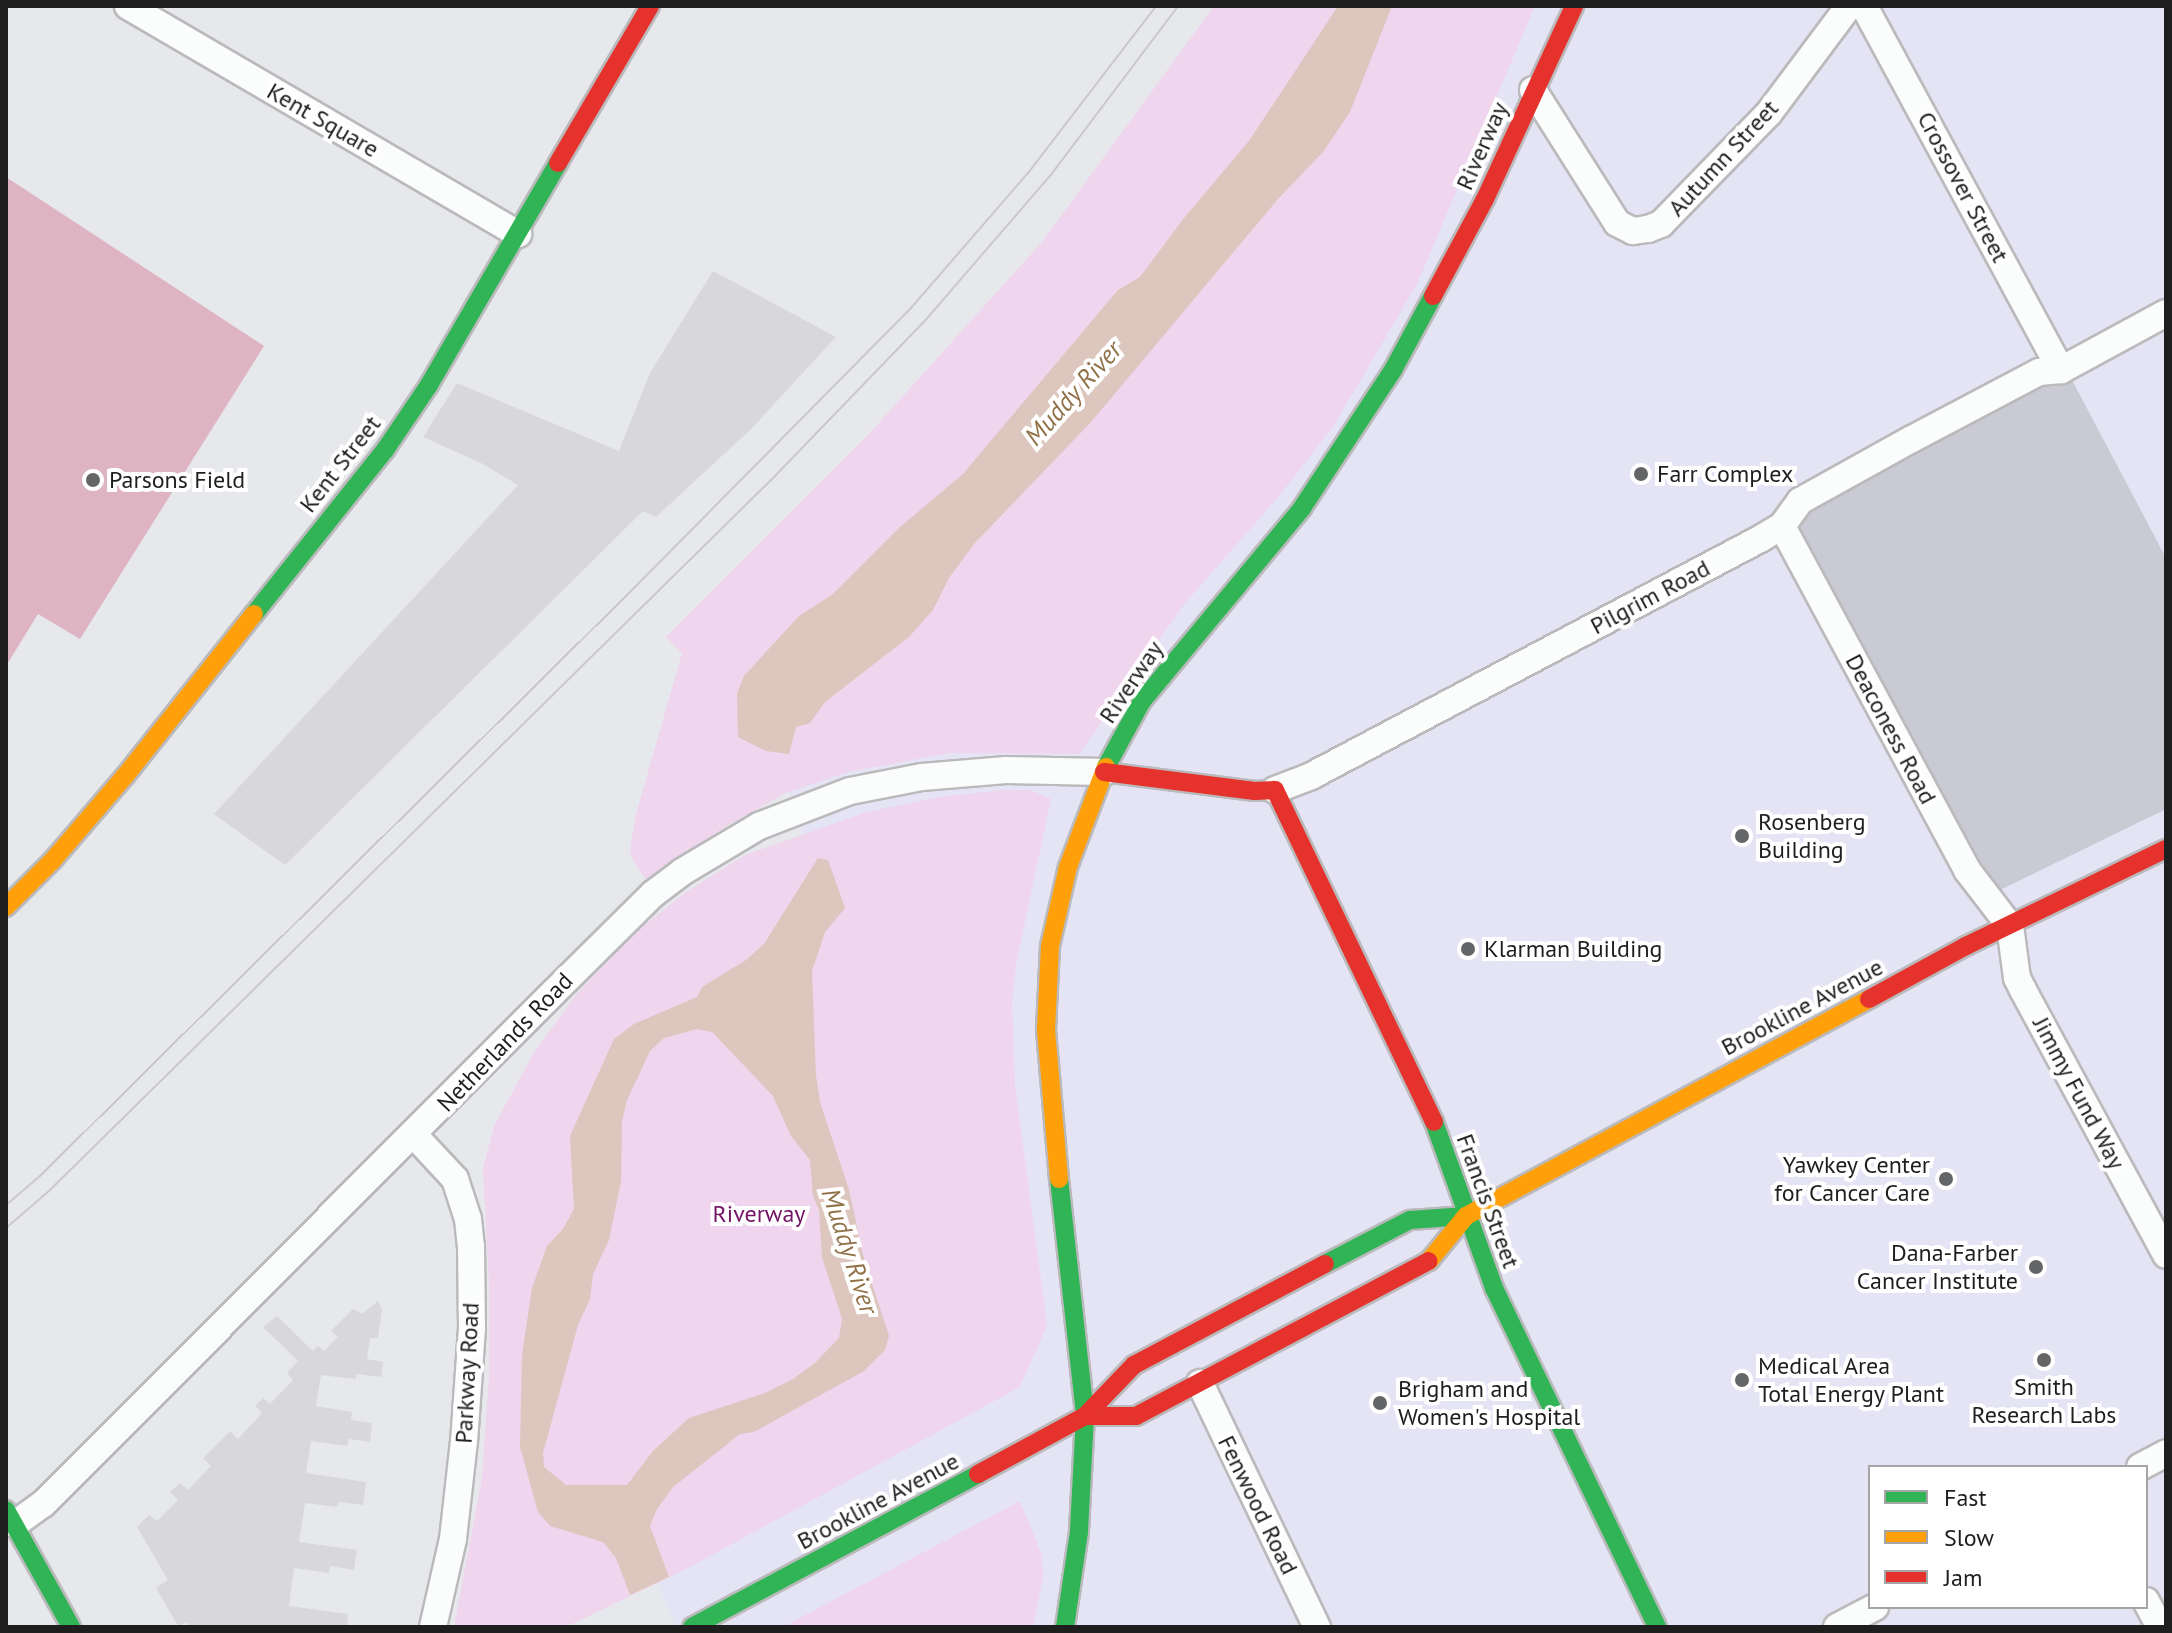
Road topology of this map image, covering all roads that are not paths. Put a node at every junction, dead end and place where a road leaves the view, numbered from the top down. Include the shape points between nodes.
1 (128, 6) edge
2 (650, 6) edge
3 (1574, 6) edge
4 (1849, 6) edge
5 (1864, 6) edge
6 (1533, 90) junction
7 (518, 234) junction
8 (2166, 313) edge
9 (2061, 370) junction
10 (1782, 526) junction
11 (1104, 772) junction
12 (1275, 790) junction
13 (2166, 849) edge
14 (6, 907) edge
15 (2010, 926) junction
16 (414, 1135) junction
17 (1466, 1216) junction
18 (2166, 1255) edge
19 (1200, 1383) junction
20 (1085, 1416) junction
21 (2166, 1453) edge
22 (2144, 1465) edge
23 (10, 1517) edge
24 (2148, 1605) edge
25 (1871, 1609) edge
26 (71, 1627) edge
27 (433, 1627) edge
28 (692, 1627) edge
29 (1065, 1627) edge
30 (1317, 1627) edge
31 (1657, 1627) edge
32 (1837, 1627) edge
33 (2160, 1627) edge

1 - 7 street, Kent Square
2 - 7 main road, Kent Street
3 - 6 main road, Riverway
4 - 6 street, Autumn Street via 1769,113 1661,224 1648,229 1633,231 1617,223
5 - 9 street, Crossover Street
6 - 11 main road, Riverway via 1452,263 1364,418 1282,534 1155,683
7 - 14 main road, Kent Street via 385,450 125,776
8 - 9 street, Pilgrim Road
9 - 10 street, Pilgrim Road via 2039,372 1800,501
10 - 12 street, Pilgrim Road via 1311,776
10 - 15 street, Deaconess Road via 1967,870
11 - 12 main road, Pilgrim Road
11 - 16 street, Netherlands Road via 1006,770 922,777 838,794 759,826 653,894
11 - 20 main road, Riverway via 1062,888 1047,976 1049,1083
12 - 17 main road, Francis Street via 1444,1144
13 - 15 main road, Brookline Avenue
15 - 17 main road, Brookline Avenue
15 - 18 street, Jimmy Fund Way via 2017,978
16 - 23 street, Netherlands Road via 40,1506
16 - 27 street, Parkway Road via 455,1179 471,1246 464,1441 453,1539
17 - 19 main road, Brookline Avenue via 1429,1261
17 - 20 main road, Brookline Avenue via 1410,1220 1341,1256 1134,1365
17 - 31 main road, Francis Street via 1494,1288
19 - 20 main road, Brookline Avenue via 1136,1416
19 - 30 street, Fenwood Road
20 - 28 main road, Brookline Avenue
20 - 29 main road, Riverway via 1079,1532
21 - 22 street
23 - 26 main road
24 - 33 street
25 - 32 street

